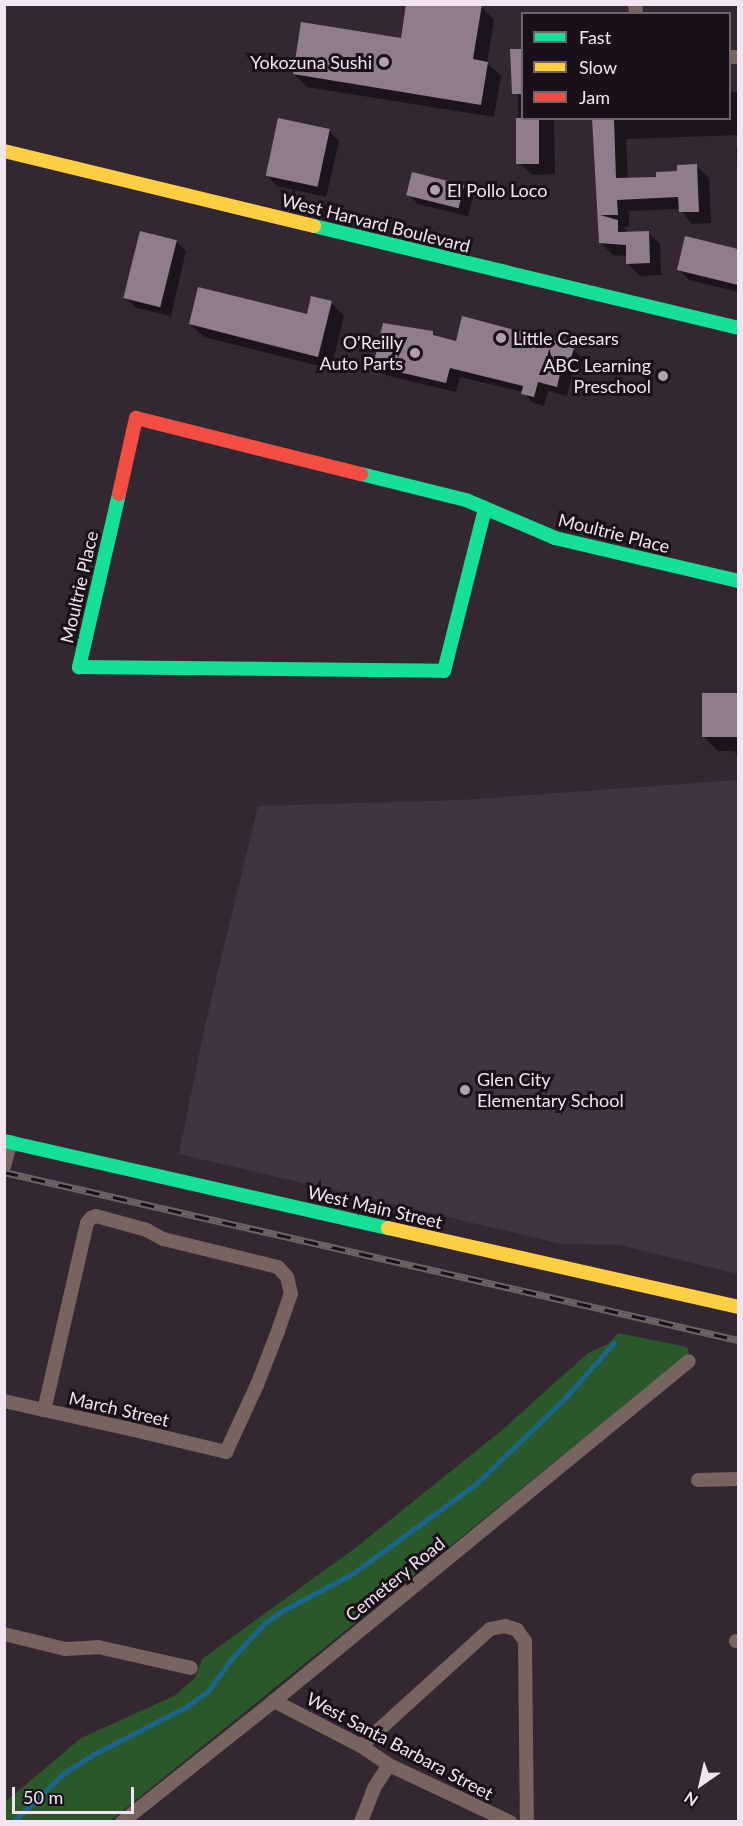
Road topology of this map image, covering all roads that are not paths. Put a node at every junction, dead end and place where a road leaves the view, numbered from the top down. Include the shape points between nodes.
1 (4, 151) edge
2 (738, 328) edge
3 (485, 509) junction
4 (738, 581) edge
5 (8, 1142) edge
6 (4, 1166) edge
7 (738, 1307) edge
8 (689, 1361) dead end
9 (4, 1401) edge
10 (44, 1410) junction
11 (738, 1479) edge
12 (698, 1480) dead end
13 (4, 1634) edge
14 (191, 1668) dead end
15 (274, 1701) junction
16 (361, 1746) junction
17 (389, 1765) junction
18 (122, 1821) edge
19 (361, 1821) edge
20 (510, 1821) edge
21 (527, 1821) edge

1 - 2 street, West Harvard Boulevard
3 - 3 street, Moultrie Place via 444,671 79,667 136,418 466,500
3 - 4 street, Moultrie Place via 555,538
5 - 6 street
5 - 7 street, West Main Street
8 - 15 street, Cemetery Road
9 - 10 street, March Street
10 - 10 street, March Street via 226,1452 257,1385 291,1294 287,1277 278,1267 163,1239 147,1230 96,1216 87,1223
11 - 12 street
13 - 14 street via 65,1648 98,1647
15 - 16 street, West Santa Barbara Street
15 - 18 street, Cemetery Road
16 - 17 street, West Santa Barbara Street
16 - 21 street via 490,1629 505,1626 517,1630 525,1641
17 - 19 street via 374,1788
17 - 20 street, West Santa Barbara Street

